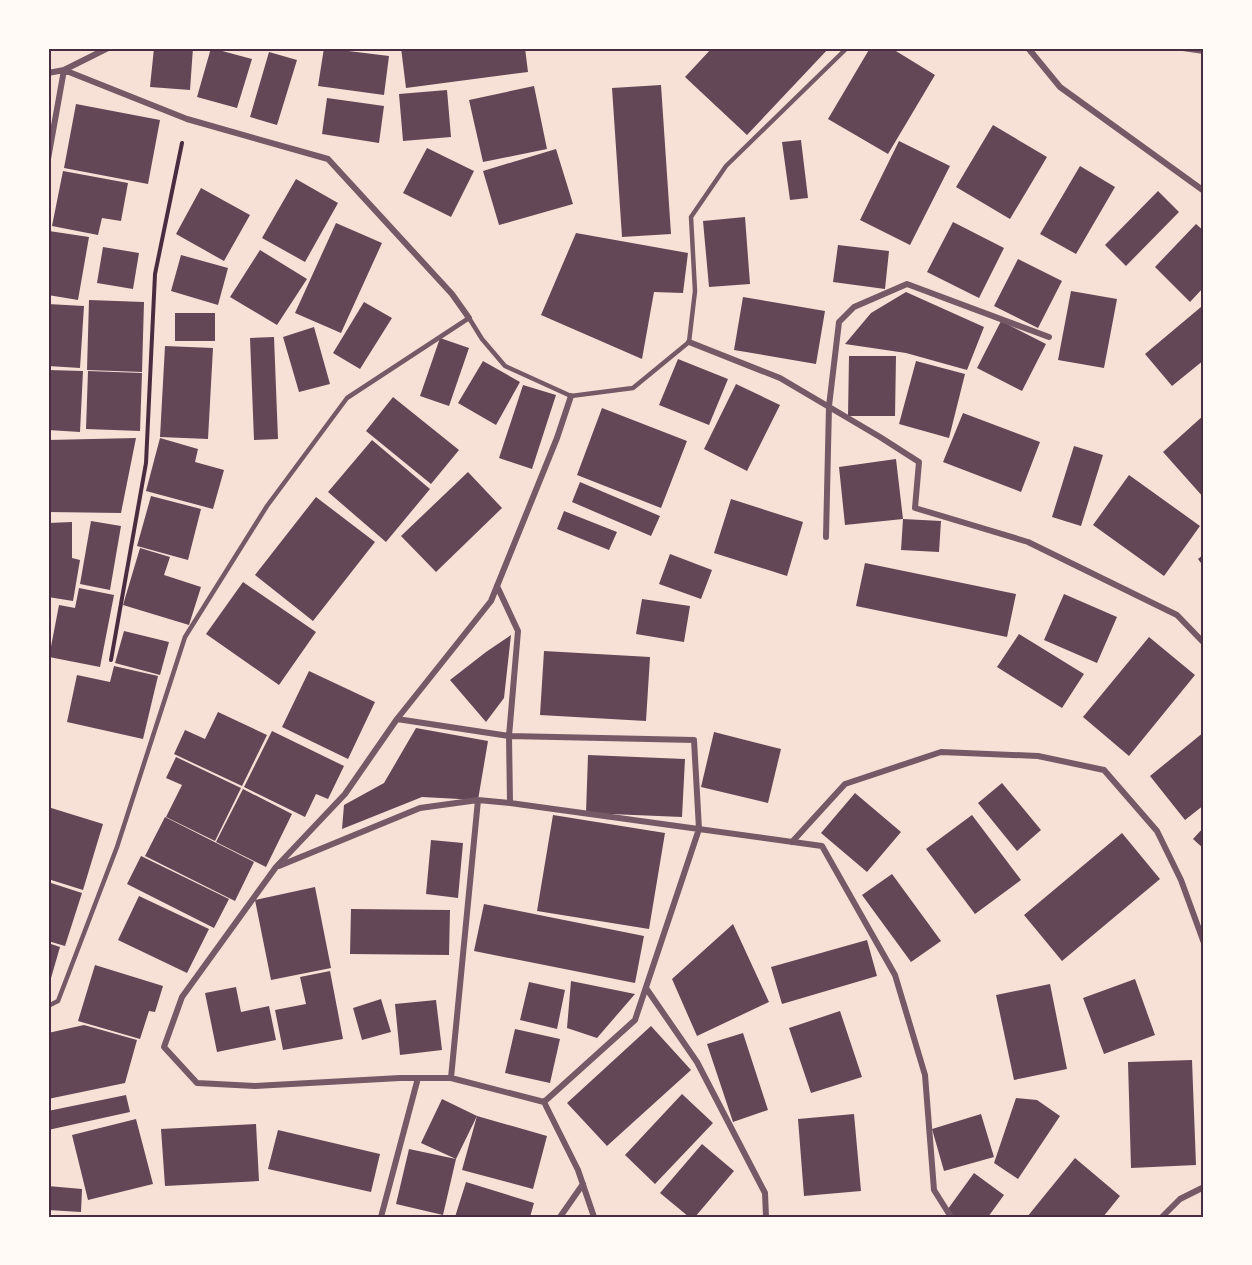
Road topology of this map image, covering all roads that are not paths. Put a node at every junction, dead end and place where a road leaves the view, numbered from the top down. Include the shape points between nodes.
1 (108, 48) edge
2 (847, 48) edge
3 (1028, 48) edge
4 (1183, 48) edge
5 (1204, 51) edge
6 (64, 70) junction
7 (48, 73) edge
8 (48, 159) edge
9 (1204, 191) edge
10 (469, 318) junction
11 (1049, 337) dead end
12 (689, 342) junction
13 (571, 396) junction
14 (829, 406) junction
15 (826, 537) dead end
16 (497, 586) junction
17 (1204, 643) edge
18 (397, 719) junction
19 (510, 736) junction
20 (478, 800) junction
21 (510, 803) junction
22 (699, 829) junction
23 (792, 842) junction
24 (276, 867) junction
25 (1204, 943) edge
26 (646, 988) junction
27 (48, 1006) edge
28 (418, 1078) junction
29 (451, 1078) junction
30 (544, 1102) junction
31 (583, 1184) junction
32 (1204, 1187) edge
33 (381, 1217) edge
34 (560, 1217) edge
35 (594, 1217) edge
36 (766, 1217) edge
37 (951, 1217) edge
38 (1162, 1217) edge

1 - 6 street
2 - 12 lane via 726,166 691,218 694,291
3 - 9 street via 1060,87
4 - 5 street
6 - 7 street
6 - 8 street
6 - 10 street via 187,119 328,159 452,294
10 - 13 lane via 505,366
10 - 27 lane via 347,398 267,506 185,637 117,847 58,1001
11 - 14 street via 907,284 854,307 839,322
12 - 13 lane via 633,388
12 - 14 street via 780,378
13 - 16 street via 558,438
14 - 15 street
14 - 17 street via 919,462 915,508 1028,542 1177,615
16 - 18 street via 491,601
16 - 19 street via 518,631
18 - 19 street
18 - 24 street via 345,794
19 - 21 street
19 - 22 street via 694,740
20 - 21 street
20 - 24 street via 420,808
20 - 29 street
21 - 22 street
22 - 23 street
22 - 26 street
23 - 25 street via 845,784 941,752 1038,756 1104,770 1157,831 1181,880
23 - 37 street via 822,846 895,975 925,1075 934,1190
24 - 28 street via 182,998 164,1047 197,1083 255,1086
26 - 30 street via 635,1020
26 - 36 street via 697,1062 765,1193
28 - 29 street
28 - 33 street
29 - 30 street
30 - 31 street
31 - 34 street
31 - 35 street
32 - 38 street via 1180,1199

